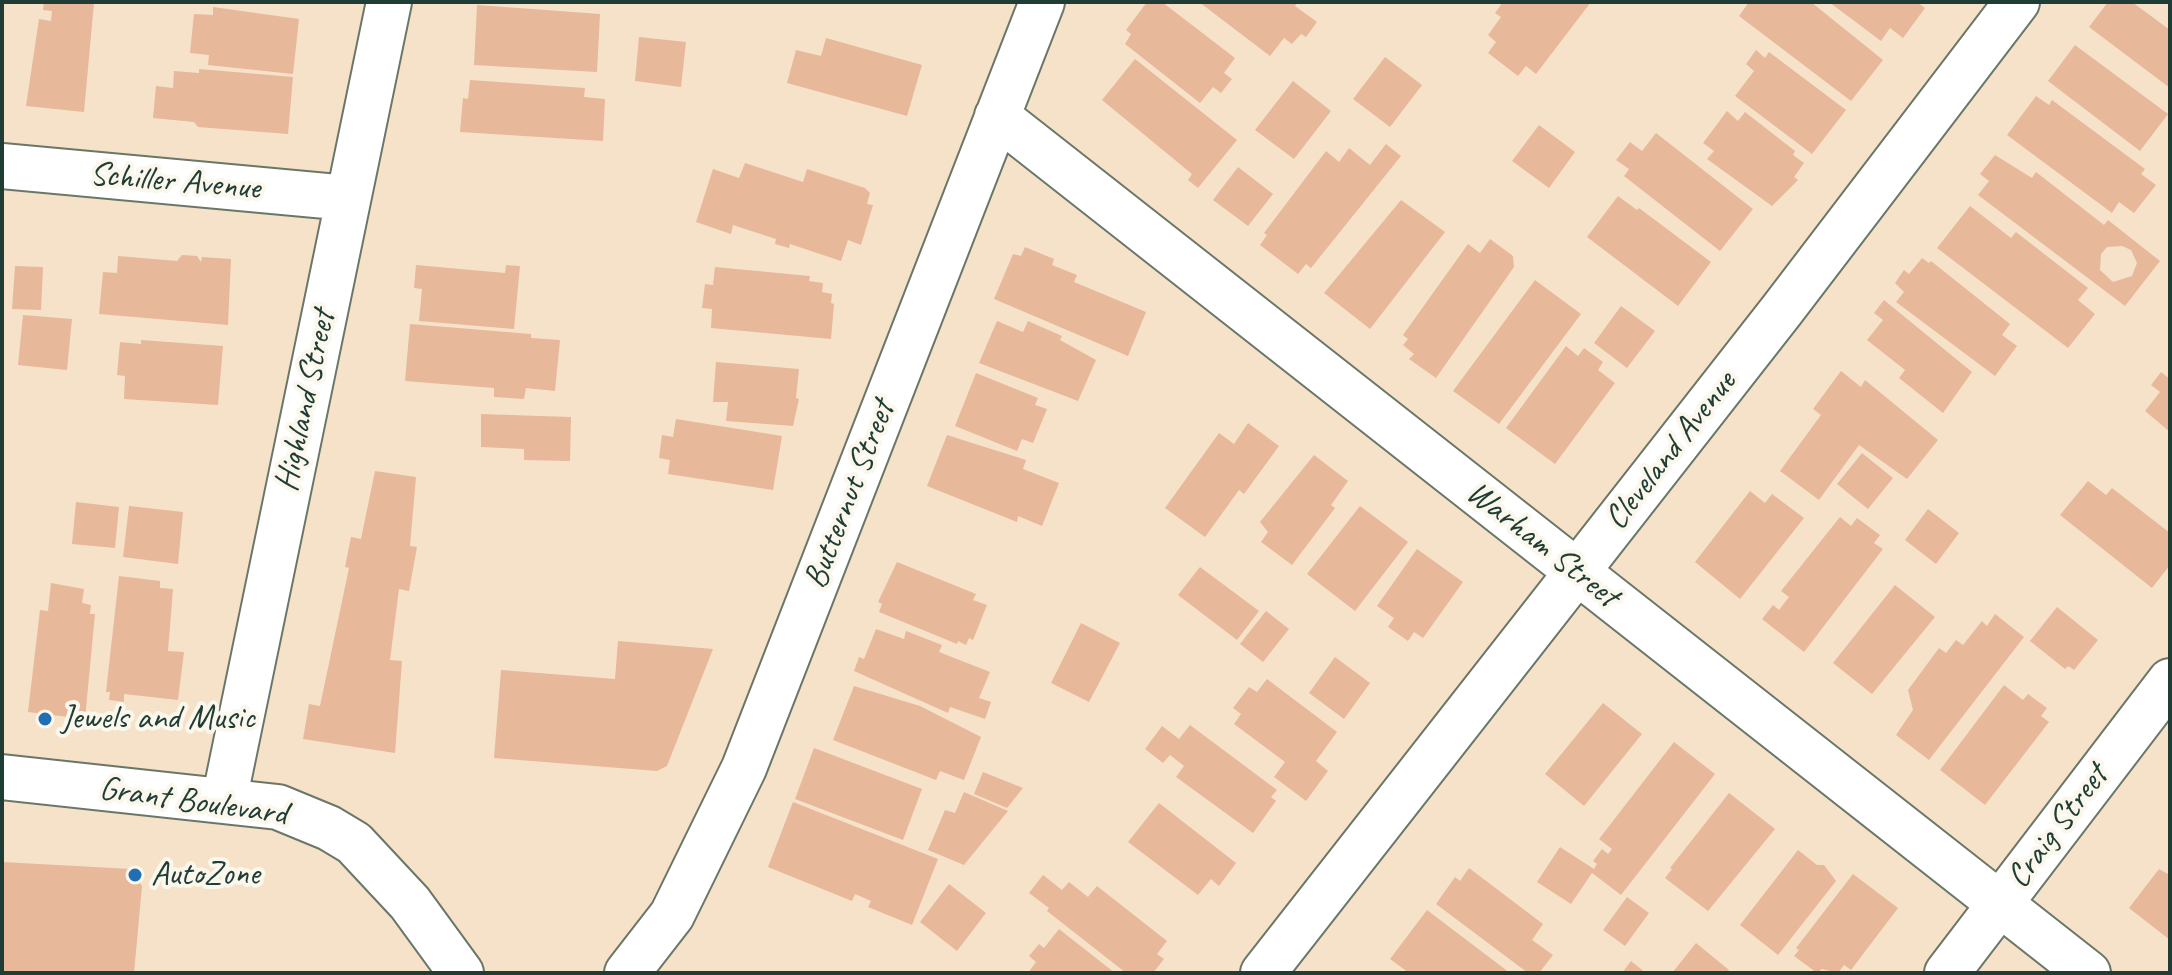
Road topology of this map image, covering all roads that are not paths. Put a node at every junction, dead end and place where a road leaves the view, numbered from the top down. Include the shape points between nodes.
1 (389, 2) edge
2 (1042, 2) edge
3 (2017, 2) edge
4 (997, 116) junction
5 (2, 166) edge
6 (348, 198) junction
7 (1576, 572) junction
8 (2170, 681) edge
9 (2, 777) edge
10 (224, 801) junction
11 (1999, 904) junction
12 (461, 973) edge
13 (627, 973) edge
14 (1263, 973) edge
15 (1947, 973) edge
16 (2088, 973) edge

1 - 6 street, Highland Street
2 - 4 street, Butternut Street
3 - 7 street, Cleveland Avenue
4 - 7 street, Warham Street
4 - 13 street, Butternut Street via 744,768 672,915
5 - 6 street, Schiller Avenue
6 - 10 street, Highland Street
7 - 11 street, Warham Street
7 - 14 street, Cleveland Avenue
8 - 11 street, Craig Street
9 - 10 street, Grant Boulevard
10 - 12 street, Grant Boulevard via 278,807 354,843 410,903
11 - 15 street, Craig Street
11 - 16 street, Warham Street

